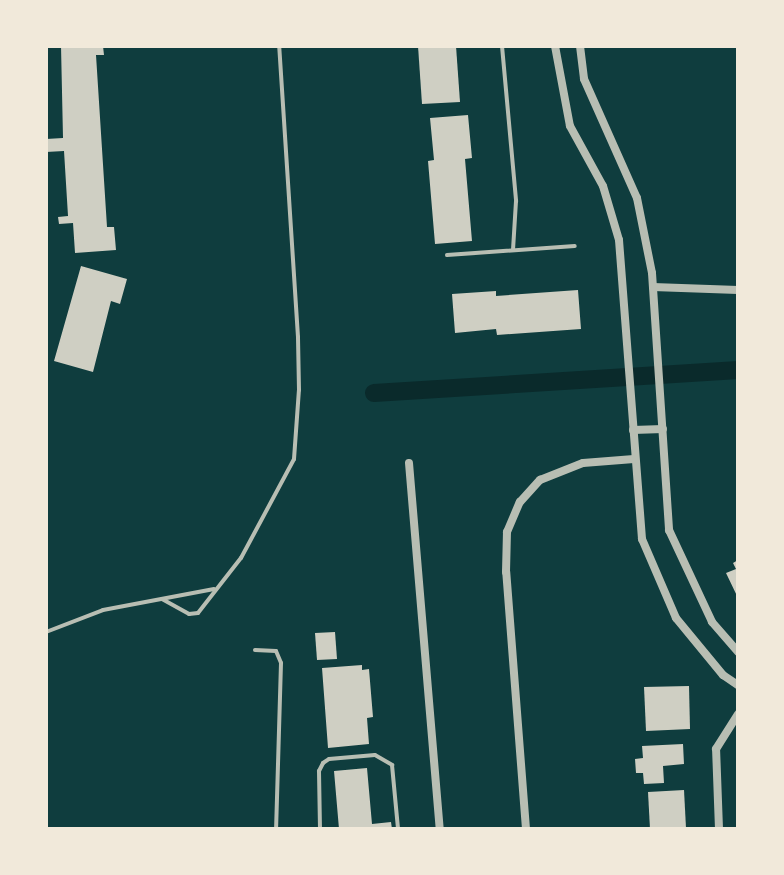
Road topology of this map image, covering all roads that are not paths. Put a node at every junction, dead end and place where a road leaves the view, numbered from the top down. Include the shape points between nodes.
1 (279, 46) edge
2 (502, 46) edge
3 (555, 46) edge
4 (580, 46) edge
5 (575, 246) dead end
6 (513, 250) junction
7 (447, 255) dead end
8 (653, 287) junction
9 (738, 290) edge
10 (663, 429) junction
11 (633, 430) junction
12 (634, 459) junction
13 (409, 463) dead end
14 (217, 589) junction
15 (162, 599) junction
16 (46, 632) edge
17 (255, 650) dead end
18 (738, 652) edge
19 (738, 685) edge
20 (738, 714) edge
21 (276, 829) edge
22 (320, 829) edge
23 (398, 829) edge
24 (440, 829) edge
25 (526, 829) edge
26 (719, 829) edge

1 - 14 lane via 298,337 294,459 241,558
2 - 6 lane via 516,201
3 - 11 street via 570,126 603,186 619,240
4 - 8 street via 584,79 637,198
5 - 6 lane
6 - 7 lane
8 - 9 street
8 - 10 street
10 - 11 street
10 - 18 street via 669,530 712,622
11 - 12 street
12 - 19 street via 642,539 676,618 723,675
12 - 25 street via 583,463 540,480 520,502 507,532
13 - 24 street
14 - 15 lane
14 - 15 lane via 195,615
15 - 16 lane via 103,610
17 - 21 lane via 276,651 281,663
20 - 26 street via 716,749
22 - 23 lane via 323,763 375,755 392,765

